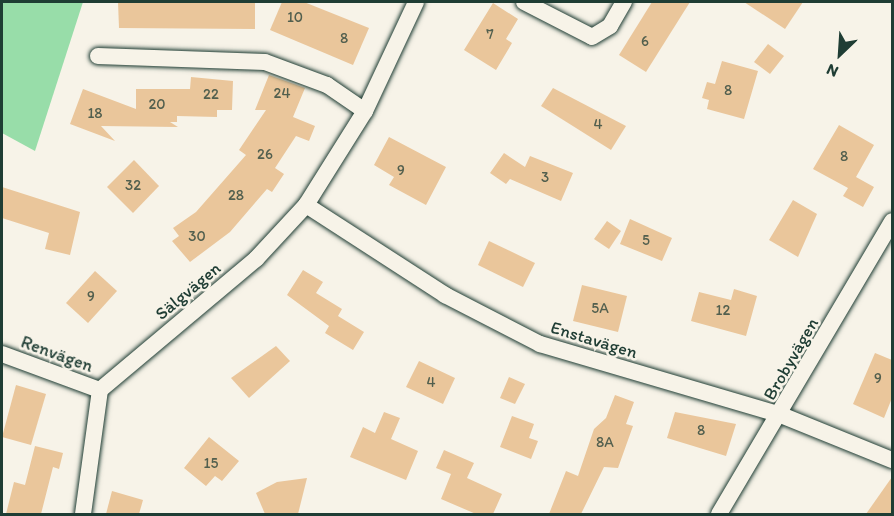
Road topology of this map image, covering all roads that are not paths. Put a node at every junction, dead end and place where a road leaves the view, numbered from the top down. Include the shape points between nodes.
1 (416, 2) edge
2 (524, 2) edge
3 (624, 2) edge
4 (98, 56) dead end
5 (365, 111) junction
6 (306, 206) junction
7 (892, 221) edge
8 (2, 354) edge
9 (100, 390) junction
10 (781, 415) junction
11 (892, 460) edge
12 (83, 514) edge
13 (719, 514) edge

1 - 5 street, Sälgvägen
2 - 3 street via 592,37 610,26
4 - 5 street via 265,62 327,85
5 - 6 street, Sälgvägen
6 - 9 street, Sälgvägen via 256,259
6 - 10 street, Enstavägen via 445,295 540,344
7 - 10 street, Brobyvägen
8 - 9 street, Renvägen
9 - 12 street
10 - 11 street, Enstavägen
10 - 13 street, Brobyvägen

